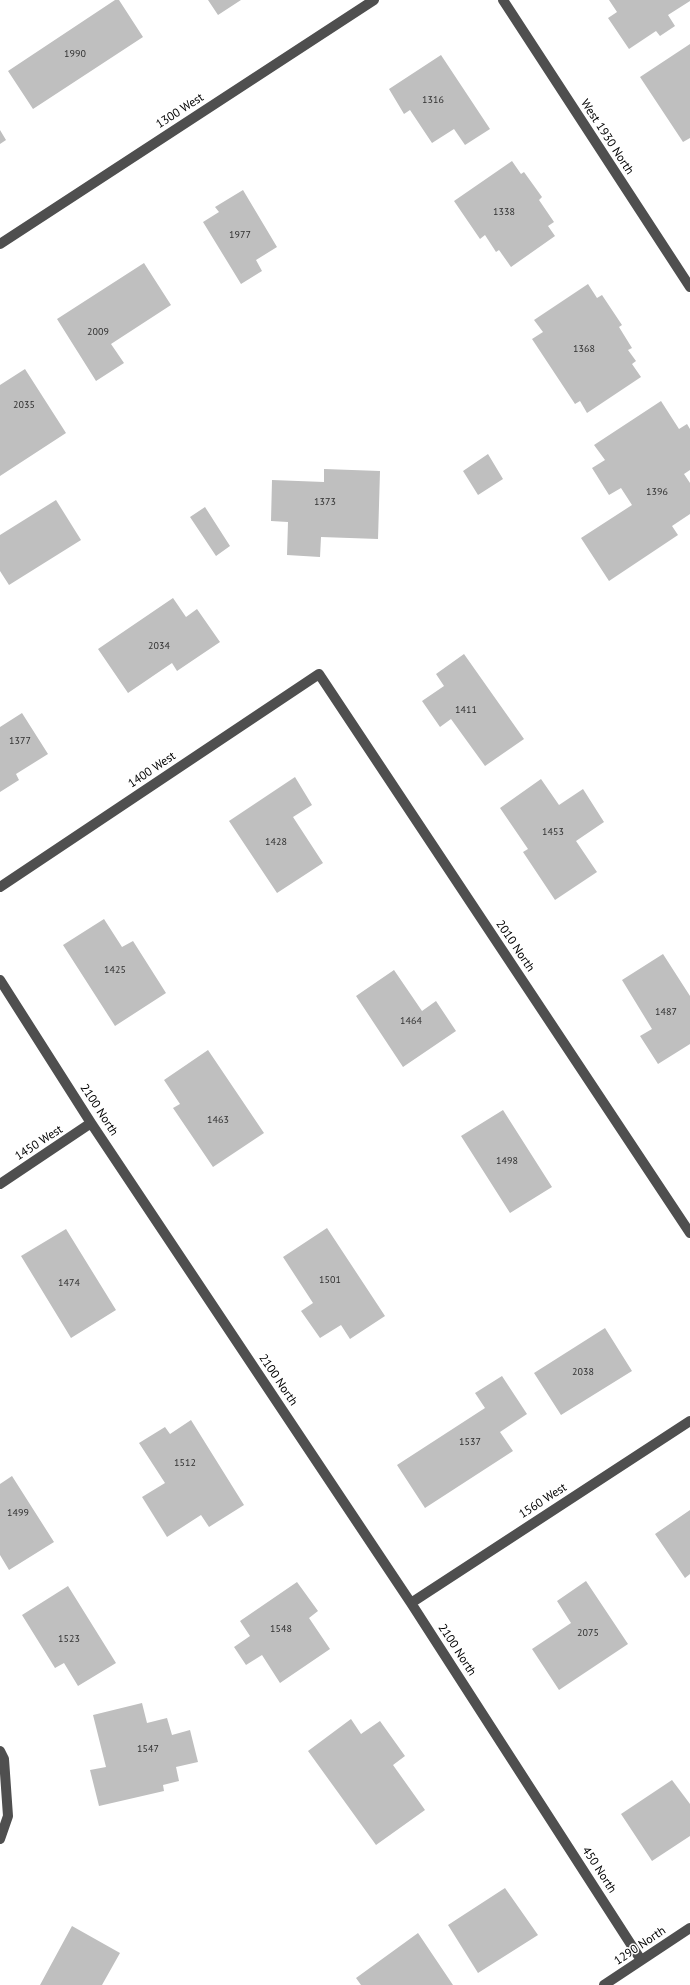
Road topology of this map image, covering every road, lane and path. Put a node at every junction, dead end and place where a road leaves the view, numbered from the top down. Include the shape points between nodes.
1 (374, 0) edge
2 (503, 0) edge
3 (0, 244) edge
4 (690, 288) edge
5 (319, 674) joint
6 (0, 887) edge
7 (0, 980) edge
8 (91, 1124) junction
9 (0, 1184) edge
10 (690, 1232) edge
11 (690, 1421) edge
12 (411, 1603) junction
13 (0, 1750) edge
14 (535, 1794) joint
15 (0, 1839) edge
16 (690, 1928) edge
17 (641, 1960) junction
18 (604, 1985) edge

1 - 3 street, 1300 West
2 - 4 street, West 1930 North
5 - 6 street, 1400 West
5 - 10 street, 2010 North
7 - 8 street, 2100 North
8 - 9 street, 1450 West
8 - 12 street, 2100 North
11 - 12 street, 1560 West
12 - 14 street, 2100 North
13 - 15 street via 4,1758 8,1816
14 - 17 street, 450 North
16 - 17 street, 1290 North
17 - 18 street, 1290 North

